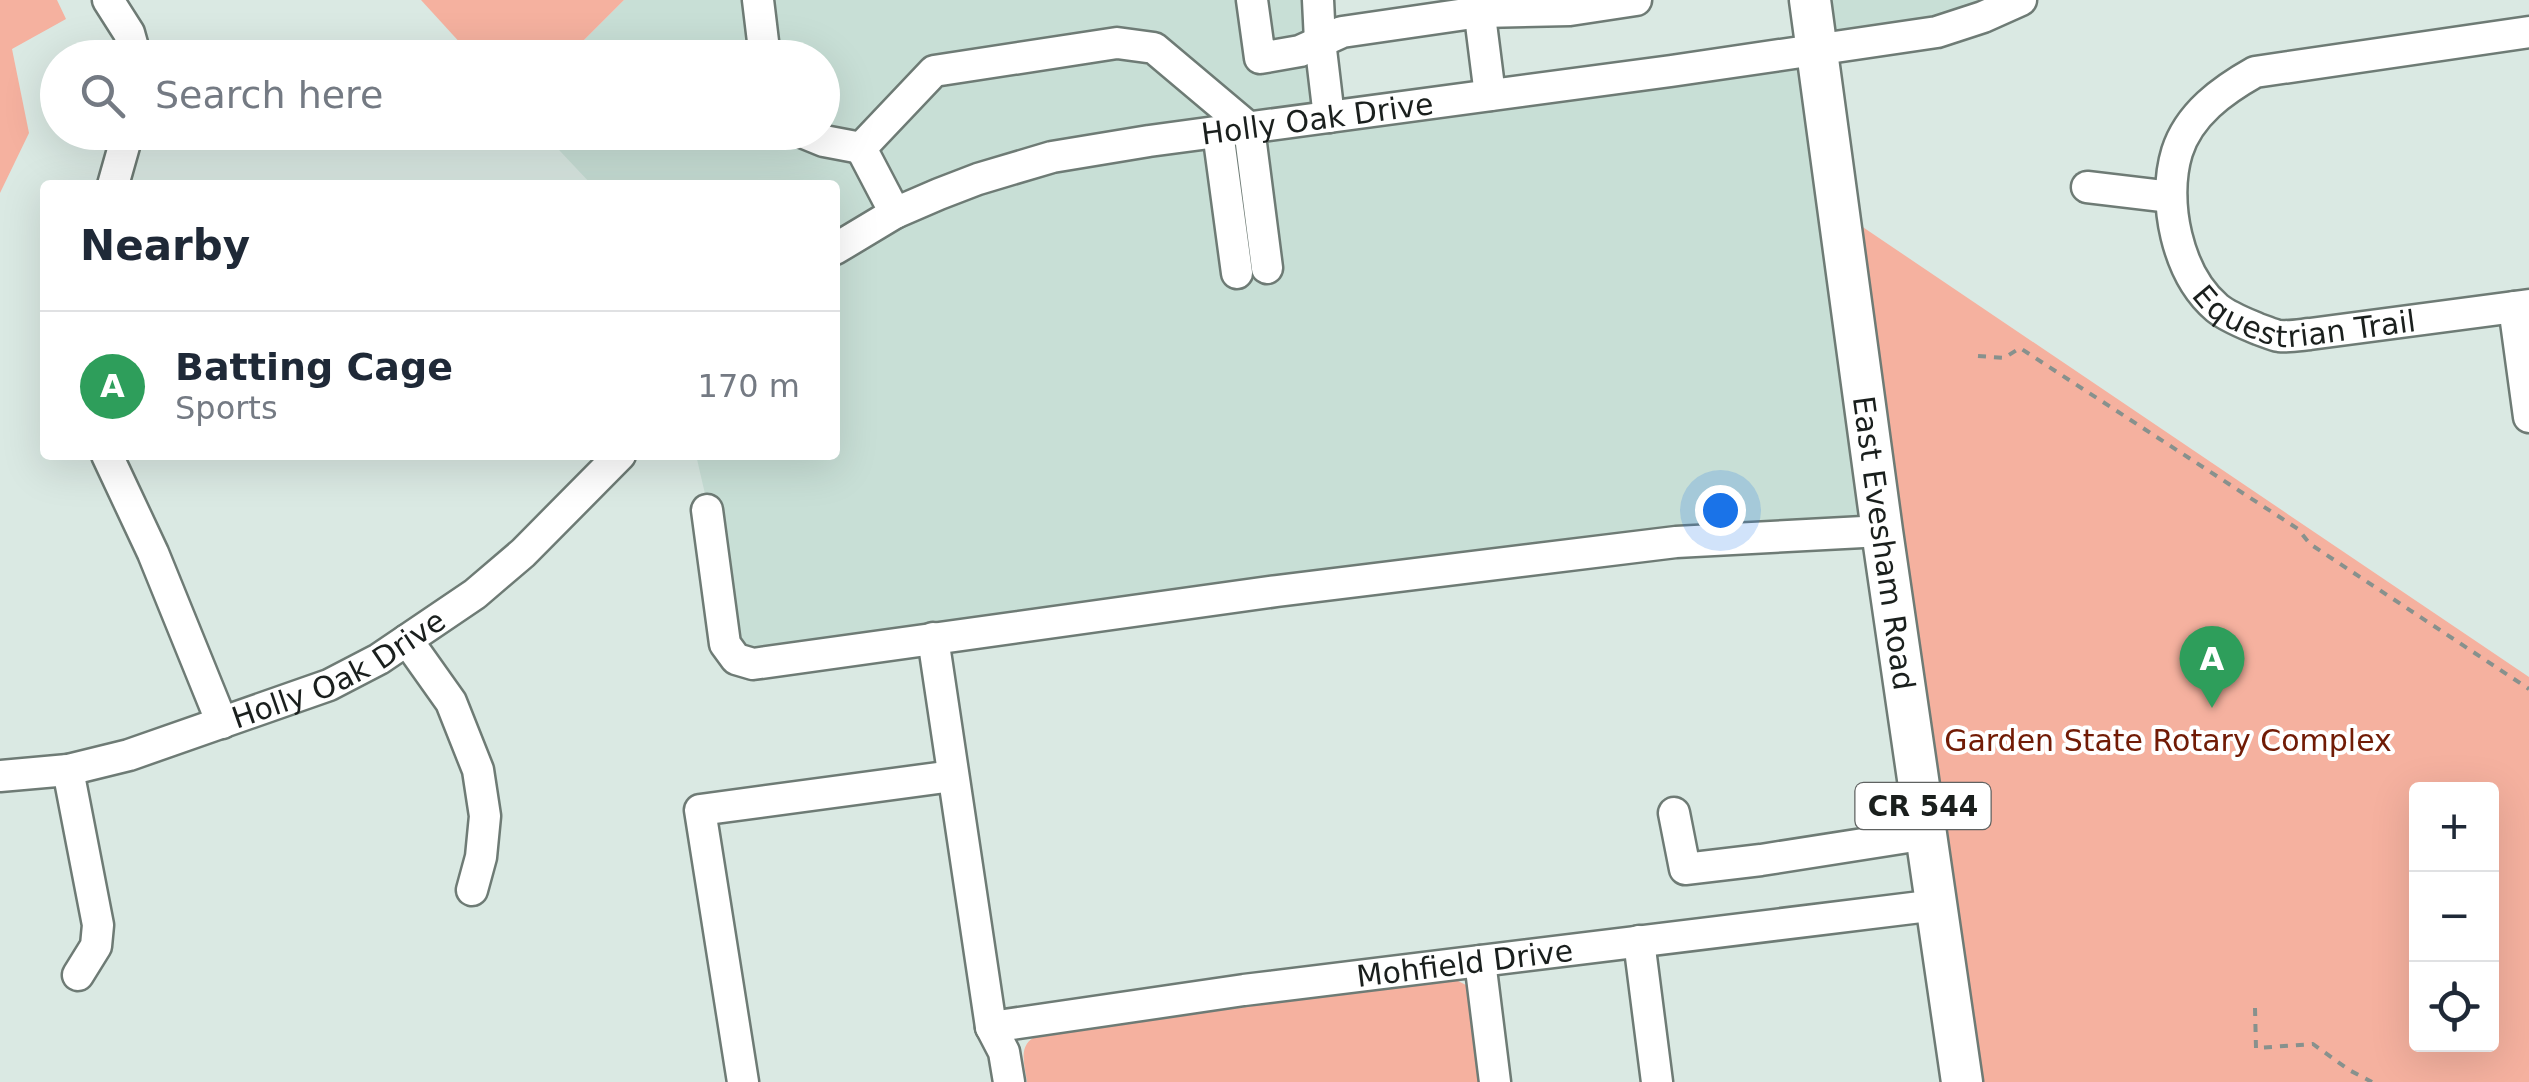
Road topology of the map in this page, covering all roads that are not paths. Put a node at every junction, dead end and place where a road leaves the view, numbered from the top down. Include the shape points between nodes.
1 (108, 0) edge
2 (758, 0) edge
3 (1252, 0) edge
4 (1318, 0) edge
5 (1636, 0) edge
6 (1810, 0) edge
7 (2021, 0) edge
8 (1570, 5) edge
9 (1479, 6) edge
10 (2529, 32) edge
11 (131, 40) edge
12 (763, 40) edge
13 (1320, 41) junction
14 (1816, 51) junction
15 (1490, 95) junction
16 (1328, 117) junction
17 (1249, 128) junction
18 (1218, 132) junction
19 (840, 143) edge
20 (861, 148) junction
21 (123, 150) edge
22 (114, 180) edge
23 (2087, 187) dead end
24 (2171, 196) junction
25 (895, 214) junction
26 (840, 246) edge
27 (2521, 306) edge
28 (2529, 417) edge
29 (109, 460) edge
30 (615, 460) edge
31 (708, 510) dead end
32 (1882, 531) junction
33 (933, 638) junction
34 (407, 640) junction
35 (222, 722) junction
36 (68, 770) junction
37 (0, 776) edge
38 (954, 776) junction
39 (1674, 813) dead end
40 (1927, 834) junction
41 (472, 890) dead end
42 (1937, 905) junction
43 (1639, 942) junction
44 (1943, 948) junction
45 (1480, 961) junction
46 (78, 975) dead end
47 (990, 1026) junction
48 (743, 1082) edge
49 (1008, 1082) edge
50 (1494, 1082) edge
51 (1657, 1082) edge
52 (1935, 1082) edge
53 (1962, 1082) edge

1 - 11 street
2 - 12 street
3 - 13 street via 1260,58 1300,52
4 - 13 street
5 - 8 street
6 - 14 main road, East Evesham Road / CR 544
7 - 14 street, Holly Oak Drive via 1937,32
8 - 9 street
9 - 13 street
9 - 15 street
10 - 24 street, Equestrian Trail via 2256,72 2206,106 2188,131 2177,152
13 - 16 street
14 - 15 street, Holly Oak Drive
14 - 32 main road, East Evesham Road / CR 544
15 - 16 street, Holly Oak Drive
16 - 17 street, Holly Oak Drive
17 - 18 street, Holly Oak Drive
17 - 18 street via 1252,270
17 - 20 street via 1154,48 1117,43 934,71
18 - 25 street, Holly Oak Drive via 1052,158 978,179
19 - 20 street
20 - 25 street
21 - 22 street
23 - 24 street
24 - 27 street, Equestrian Trail via 2176,241 2198,286 2217,308 2277,336
25 - 26 street, Holly Oak Drive
27 - 28 street
29 - 35 street
30 - 34 street, Holly Oak Drive via 511,563
31 - 33 street via 724,641 738,660 753,664
32 - 33 street via 1676,542
32 - 40 main road, East Evesham Road / CR 544
33 - 38 street
34 - 35 street, Holly Oak Drive via 329,686
34 - 41 street via 451,702 478,770 485,816
35 - 36 street, Holly Oak Drive
36 - 37 street, Holly Oak Drive
36 - 46 street via 98,926 96,946
38 - 47 street
38 - 48 street via 700,810
39 - 40 street via 1685,870
40 - 42 main road, East Evesham Road / CR 544
42 - 43 street, Mohfield Drive
42 - 44 main road, East Evesham Road / CR 544
43 - 45 street, Mohfield Drive
43 - 51 street
44 - 52 main road via 1928,1020
44 - 53 main road, East Evesham Road / CR 544
45 - 47 street, Mohfield Drive
45 - 50 street
47 - 49 street via 1004,1052

